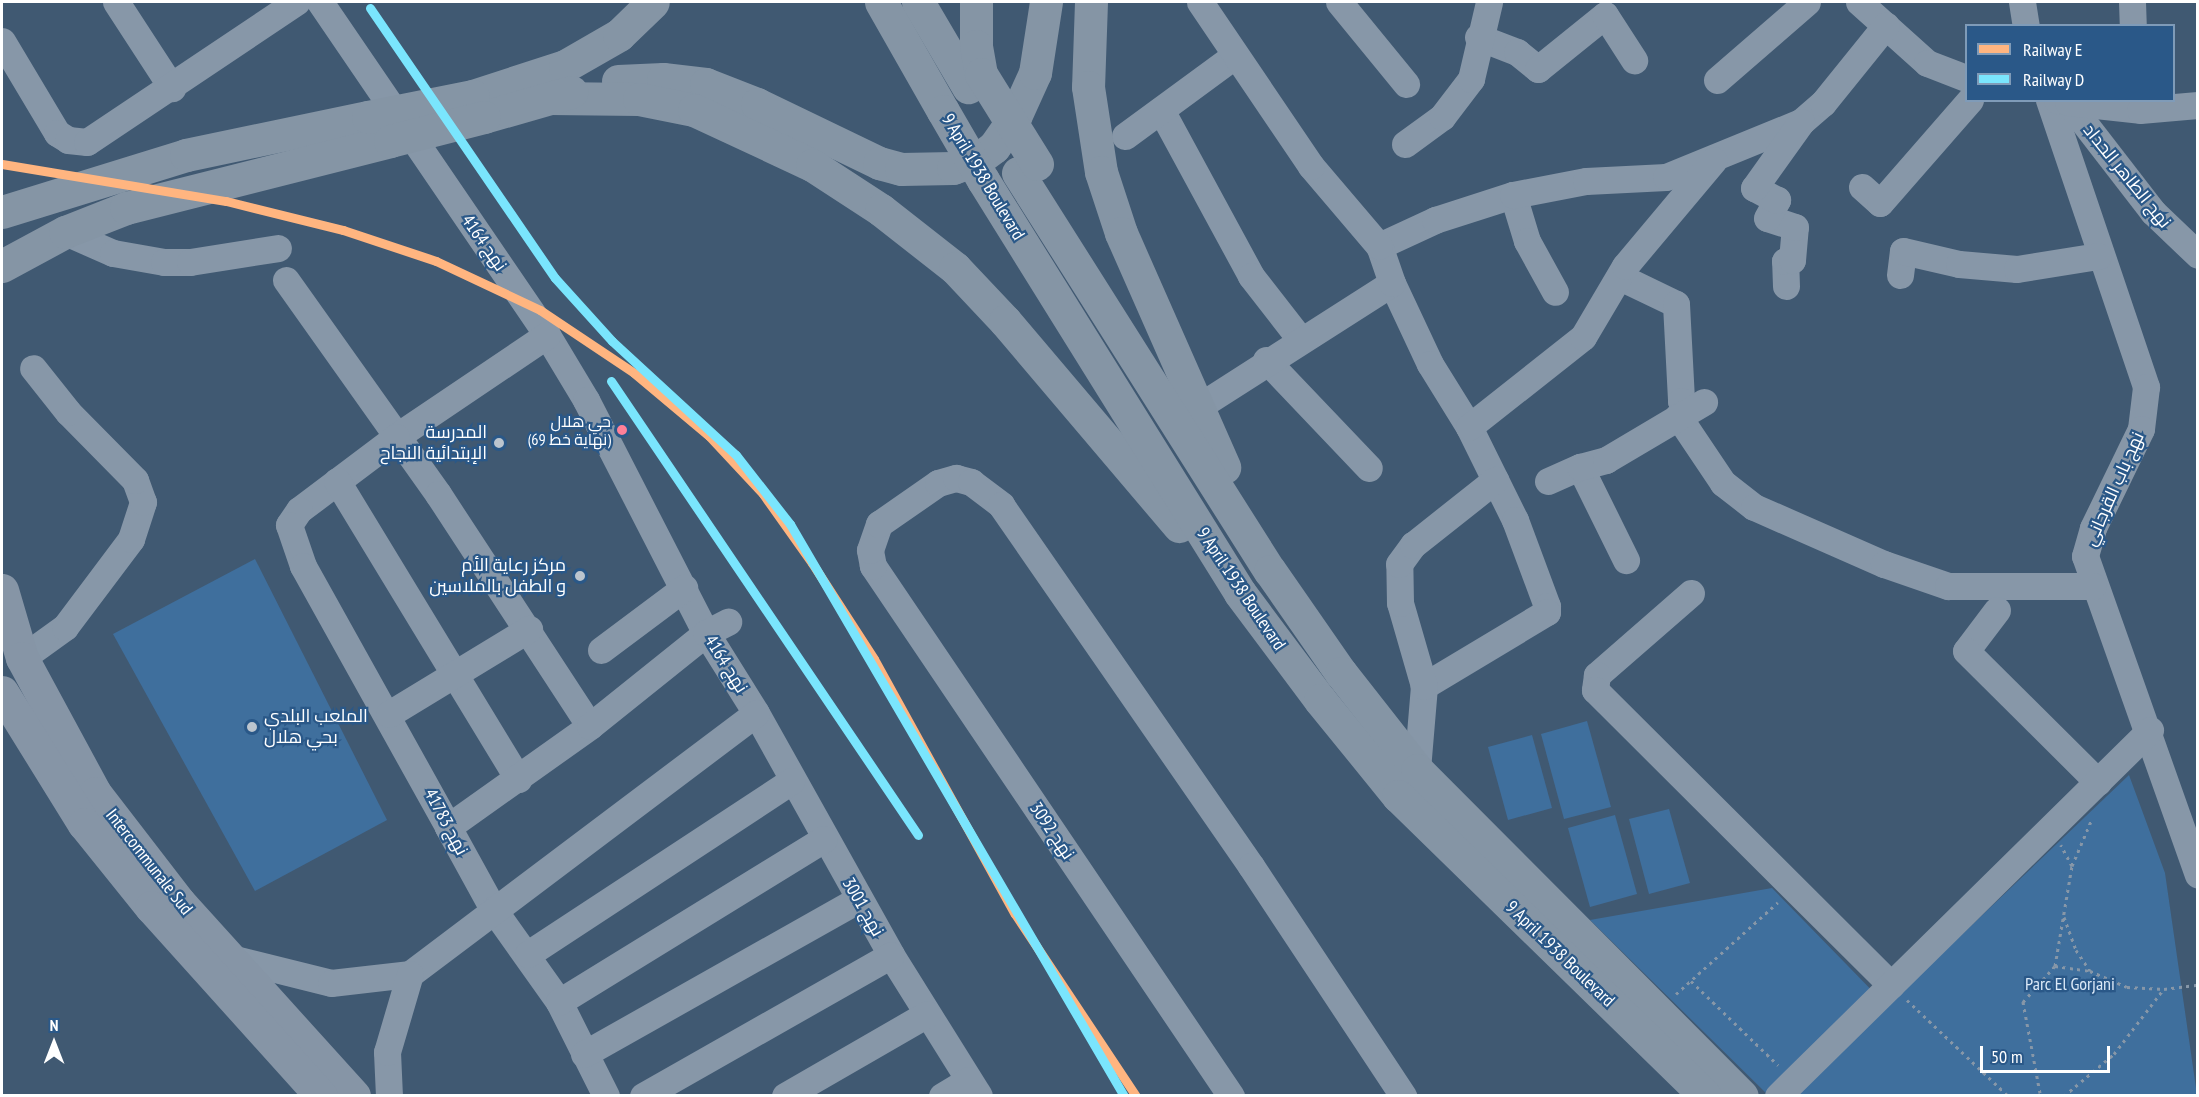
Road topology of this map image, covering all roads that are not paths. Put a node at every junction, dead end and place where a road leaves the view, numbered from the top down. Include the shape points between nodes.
1 (116, 2) edge
2 (296, 2) edge
3 (320, 2) edge
4 (636, 2) edge
5 (653, 2) edge
6 (881, 2) edge
7 (918, 2) edge
8 (976, 2) edge
9 (1046, 2) edge
10 (1091, 2) edge
11 (1200, 2) edge
12 (1339, 2) edge
13 (1489, 2) edge
14 (1807, 2) edge
15 (1859, 2) edge
16 (2022, 2) edge
17 (2132, 2) edge
18 (2026, 24) edge
19 (2133, 24) edge
20 (1886, 26) junction
21 (1478, 37) junction
22 (2, 41) edge
23 (597, 48) junction
24 (1234, 56) junction
25 (1634, 60) dead end
26 (1965, 78) edge
27 (975, 80) junction
28 (1717, 80) dead end
29 (1406, 84) dead end
30 (172, 88) junction
31 (550, 98) junction
32 (1968, 102) edge
33 (2058, 102) edge
34 (2059, 102) edge
35 (2078, 102) edge
36 (2140, 105) edge
37 (2198, 105) edge
38 (478, 107) junction
39 (1161, 110) junction
40 (1801, 122) junction
41 (1125, 136) dead end
42 (1405, 144) dead end
43 (1716, 156) junction
44 (1862, 187) dead end
45 (1513, 195) junction
46 (2, 212) edge
47 (65, 232) junction
48 (1379, 246) junction
49 (278, 248) dead end
50 (2198, 255) edge
51 (2098, 256) junction
52 (2, 266) edge
53 (1900, 275) dead end
54 (1620, 277) junction
55 (286, 280) dead end
56 (1392, 284) junction
57 (1786, 286) dead end
58 (1555, 292) dead end
59 (547, 335) junction
60 (1300, 339) junction
61 (1266, 360) junction
62 (33, 368) dead end
63 (1198, 407) junction
64 (1689, 410) junction
65 (1468, 427) junction
66 (396, 437) junction
67 (1580, 466) junction
68 (1369, 468) dead end
69 (1495, 480) junction
70 (337, 481) junction
71 (1548, 481) dead end
72 (1626, 560) dead end
73 (1270, 571) junction
74 (2093, 586) junction
75 (684, 588) junction
76 (2, 590) edge
77 (1240, 593) junction
78 (1691, 593) dead end
79 (1997, 610) dead end
80 (717, 628) junction
81 (529, 629) junction
82 (601, 650) dead end
83 (22, 658) junction
84 (452, 675) junction
85 (1424, 686) junction
86 (2, 692) edge
87 (756, 713) junction
88 (389, 714) junction
89 (590, 726) junction
90 (2150, 730) junction
91 (1417, 770) junction
92 (518, 779) junction
93 (791, 781) junction
94 (2098, 782) junction
95 (448, 827) junction
96 (824, 839) junction
97 (2197, 864) edge
98 (859, 899) junction
99 (493, 909) junction
100 (528, 954) junction
101 (891, 955) junction
102 (227, 957) junction
103 (410, 974) junction
104 (1891, 985) junction
105 (559, 1002) junction
106 (927, 1014) junction
107 (584, 1054) junction
108 (974, 1088) edge
109 (1786, 1088) edge
110 (321, 1095) edge
111 (354, 1095) edge
112 (389, 1095) edge
113 (606, 1095) edge
114 (643, 1095) edge
115 (785, 1095) edge
116 (942, 1095) edge
117 (1231, 1095) edge
118 (1403, 1095) edge
119 (1706, 1095) edge
120 (1742, 1095) edge

1 - 30 street
2 - 30 street
3 - 59 street, نهج 4164
4 - 23 main road
5 - 23 main road via 620,35
6 - 77 main road, 9 April 1938 Boulevard, bridge via 983,180
7 - 27 main road, 9 April 1938 Boulevard
8 - 27 main road
9 - 31 main road via 1035,73 1015,117 994,147 978,159 953,168 901,169 879,163 757,104 691,81 623,80
10 - 63 main road via 1088,87 1101,172 1121,233
11 - 24 street
12 - 29 street
13 - 21 street
14 - 28 street
15 - 20 street
16 - 18 street
17 - 19 street
20 - 26 street via 1927,63
20 - 40 street via 1823,103
21 - 25 street via 1517,52 1538,69 1605,15
21 - 42 street via 1471,80 1442,117
22 - 30 street via 57,133 75,142 93,140
23 - 38 main road
24 - 39 street
24 - 48 street via 1311,166
27 - 73 main road, 9 April 1938 Boulevard via 1148,376
31 - 38 main road
31 - 77 main road via 639,99 694,110 812,165 881,210 955,268 1005,321
32 - 44 street via 1880,203
33 - 51 street, نهج باب القرجاني
34 - 50 street, نهج الطاهر الحداد via 2153,212
35 - 36 street
36 - 37 street
38 - 46 main road, bridge via 368,117 175,158
38 - 47 main road, bridge via 390,141 126,208
39 - 41 street
39 - 60 street via 1251,276
40 - 43 street
40 - 57 street via 1754,188 1777,200 1767,218 1795,227 1792,260 1785,261
43 - 45 street via 1666,177 1586,181
43 - 54 street
45 - 48 street via 1435,220
45 - 58 street via 1527,241
47 - 49 street via 113,253 164,262 190,262
47 - 52 main road
48 - 56 street
51 - 53 street via 2017,269 1959,264 1903,251
51 - 74 street, نهج باب القرجاني via 2136,352 2146,387 2146,408 2141,429 2087,542 2085,556
54 - 64 street via 1676,304 1681,401
54 - 65 street via 1583,337
55 - 66 street
56 - 60 street
56 - 65 street via 1430,364
59 - 66 street
59 - 75 street, نهج 4164 via 586,400
60 - 61 street
61 - 63 street
61 - 68 street
62 - 83 street via 68,412 135,480 143,502 131,539 65,627
63 - 73 main road
64 - 67 street via 1606,460
64 - 74 street via 1723,483 1754,507 1884,564 1948,586
65 - 69 street
66 - 70 street
66 - 81 street
67 - 71 street
67 - 72 street
69 - 85 street via 1413,545 1399,564 1400,603
69 - 85 street via 1515,520 1547,612
70 - 84 street
70 - 88 street, نهج 41783 via 291,519 293,543
73 - 91 main road, 9 April 1938 Boulevard via 1341,673
74 - 90 street, نهج باب القرجاني
75 - 80 street, نهج 4164
75 - 82 street
76 - 83 highway, Intercommunale Sud
77 - 119 main road, 9 April 1938 Boulevard via 1398,796
78 - 104 street via 1597,675 1596,690
79 - 94 street via 1966,651
80 - 87 street, نهج 4164
80 - 89 street
81 - 84 street
81 - 89 street
83 - 102 highway, Intercommunale Sud via 95,793 136,850
84 - 88 street
84 - 92 street
85 - 91 street
86 - 110 highway, Intercommunale Sud via 84,824 152,907
87 - 93 street, نهج 3001
87 - 99 street
88 - 95 street, نهج 41783
89 - 92 street
90 - 94 street
90 - 97 street, نهج باب القرجاني
91 - 120 main road, 9 April 1938 Boulevard
92 - 95 street
93 - 96 street, نهج 3001
93 - 100 street
94 - 104 street
95 - 99 street, نهج 41783
96 - 98 street, نهج 3001
96 - 105 street
98 - 101 street, نهج 3001
98 - 107 street
99 - 100 street, نهج 41783
99 - 103 street
100 - 105 street, نهج 41783
101 - 106 street, نهج 3001
101 - 114 street
102 - 103 street via 332,983
102 - 111 highway, Intercommunale Sud
103 - 112 street via 387,1052
104 - 109 street
105 - 107 street, نهج 41783
106 - 108 street, نهج 3001
106 - 115 street
107 - 113 street, نهج 41783
108 - 116 street
117 - 118 street, نهج 3092 via 873,566 870,550 879,524 938,483 956,478 985,489 1050,572

